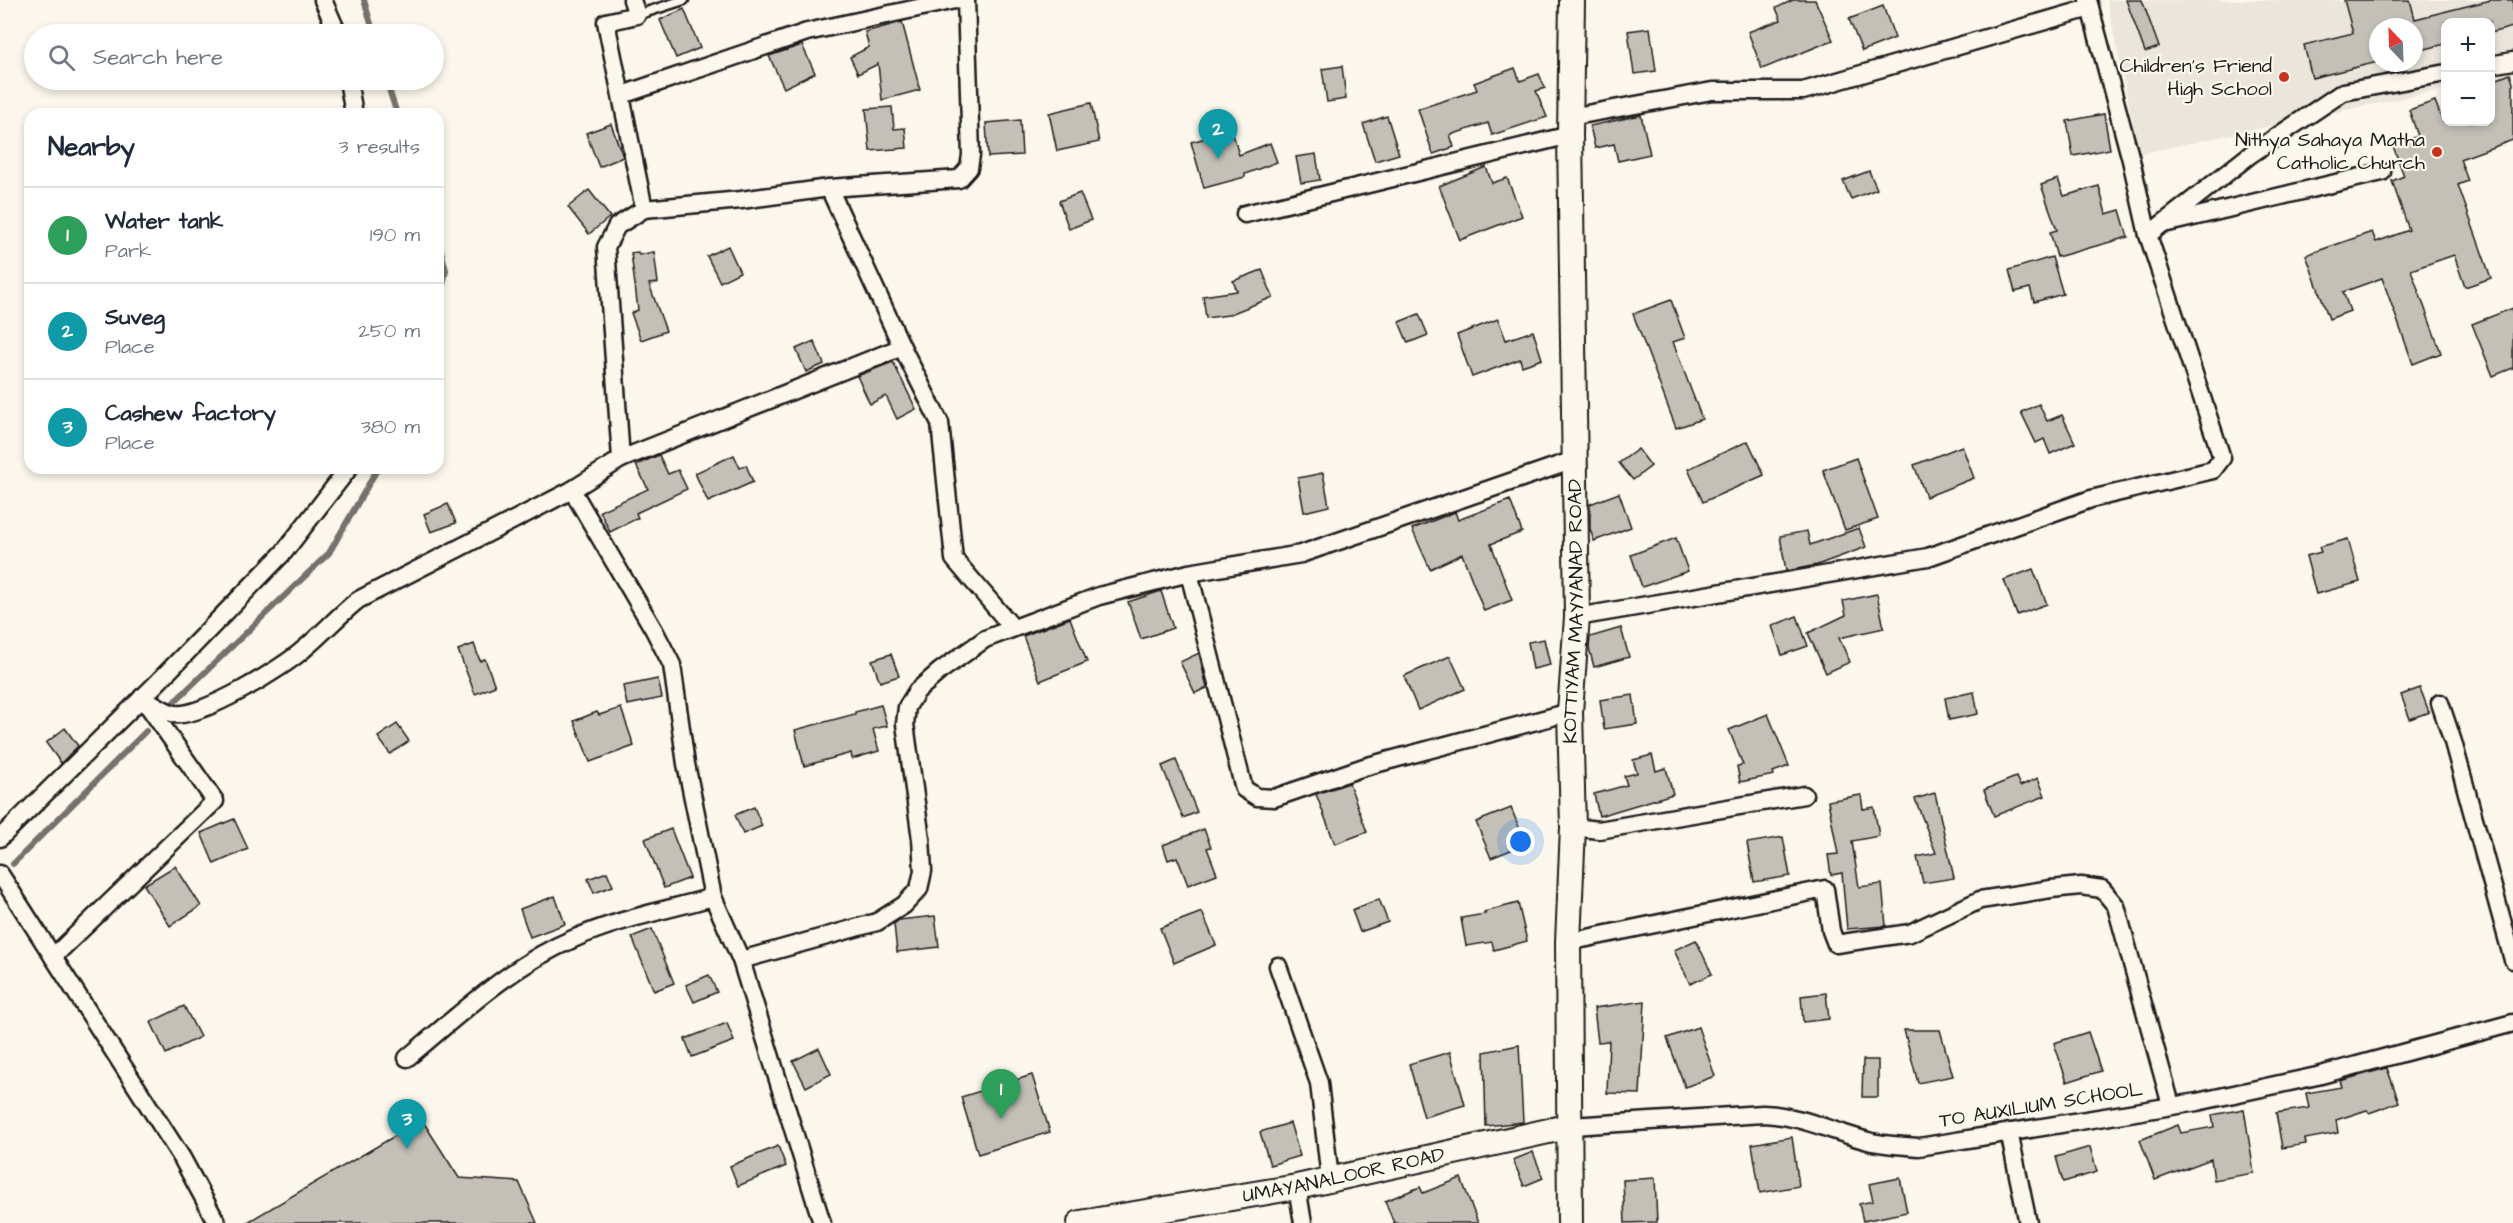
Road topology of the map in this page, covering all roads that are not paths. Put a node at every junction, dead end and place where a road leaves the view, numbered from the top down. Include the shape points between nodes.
1 (323, 0) edge
2 (684, 0) edge
3 (955, 0) edge
4 (966, 0) edge
5 (1572, 0) edge
6 (2089, 4) edge
7 (635, 8) edge
8 (334, 24) edge
9 (2513, 61) edge
10 (2495, 64) edge
11 (2441, 74) edge
12 (350, 90) edge
13 (622, 95) junction
14 (353, 108) edge
15 (1570, 126) junction
16 (2382, 172) dead end
17 (829, 188) junction
18 (644, 210) junction
19 (1245, 214) dead end
20 (2161, 224) junction
21 (2148, 235) junction
22 (902, 347) junction
23 (621, 459) junction
24 (1574, 460) junction
25 (344, 474) edge
26 (572, 490) junction
27 (1189, 573) junction
28 (1577, 617) junction
29 (1013, 628) junction
30 (142, 697) junction
31 (2440, 703) dead end
32 (1570, 712) junction
33 (1804, 795) dead end
34 (1573, 827) junction
35 (0, 838) edge
36 (0, 874) edge
37 (713, 897) junction
38 (1568, 942) junction
39 (53, 957) junction
40 (741, 960) junction
41 (2513, 960) edge
42 (1278, 966) dead end
43 (2513, 1023) edge
44 (407, 1058) dead end
45 (2170, 1105) junction
46 (1571, 1126) junction
47 (2009, 1132) junction
48 (1330, 1179) junction
49 (1297, 1187) junction
50 (217, 1223) edge
51 (822, 1223) edge
52 (1080, 1223) edge
53 (1303, 1223) edge
54 (1570, 1223) edge
55 (2028, 1223) edge

1 - 8 street
2 - 7 lane
3 - 13 street via 807,32
4 - 17 street via 969,168 959,179
5 - 15 main road, KOTTIYAM MAYYANAD ROAD
6 - 15 street via 1803,91 1712,91
6 - 21 street
7 - 13 street via 606,22
9 - 10 street
11 - 20 street via 2343,92 2251,154
12 - 14 street
13 - 18 street
15 - 19 street
15 - 24 main road, KOTTIYAM MAYYANAD ROAD
16 - 20 street
17 - 18 street
17 - 22 street
18 - 23 street via 617,226 606,247
20 - 21 street
21 - 28 street via 2222,458 2213,470 2091,499 1928,557
22 - 23 street
22 - 29 street via 940,423 954,559
23 - 26 street
24 - 27 street via 1301,554
24 - 28 main road, KOTTIYAM MAYYANAD ROAD
25 - 30 street via 284,552
26 - 30 street via 358,600 303,651 214,704 197,712 172,714
26 - 37 street via 672,665
27 - 29 street via 1099,596
27 - 32 street via 1244,789 1257,797 1274,798 1364,767
28 - 32 main road, KOTTIYAM MAYYANAD ROAD
29 - 40 street via 985,639 940,671 917,691 907,707 905,724 921,839 923,871 919,889 904,905 877,922
30 - 35 street
30 - 39 street via 215,801
31 - 41 street
32 - 34 main road, KOTTIYAM MAYYANAD ROAD
33 - 34 street via 1599,830
34 - 38 main road, KOTTIYAM MAYYANAD ROAD
36 - 39 street
37 - 40 street
37 - 44 street via 572,939 510,975
38 - 45 street via 1825,889 1836,944 1910,933 1980,900 2081,886 2102,889 2116,906
38 - 46 main road, KOTTIYAM MAYYANAD ROAD
39 - 50 street via 182,1158
40 - 51 street
42 - 48 street via 1319,1083
43 - 45 street, TO AUXILIUM SCHOOL via 2317,1076
45 - 47 street, TO AUXILIUM SCHOOL
46 - 47 street, TO AUXILIUM SCHOOL via 1784,1115 1870,1141 1919,1147
46 - 48 main road, UMAYANALOOR ROAD
46 - 54 main road, KOTTIYAM MAYYANAD ROAD
47 - 55 street
48 - 49 main road, UMAYANALOOR ROAD
49 - 52 main road, UMAYANALOOR ROAD
49 - 53 street

